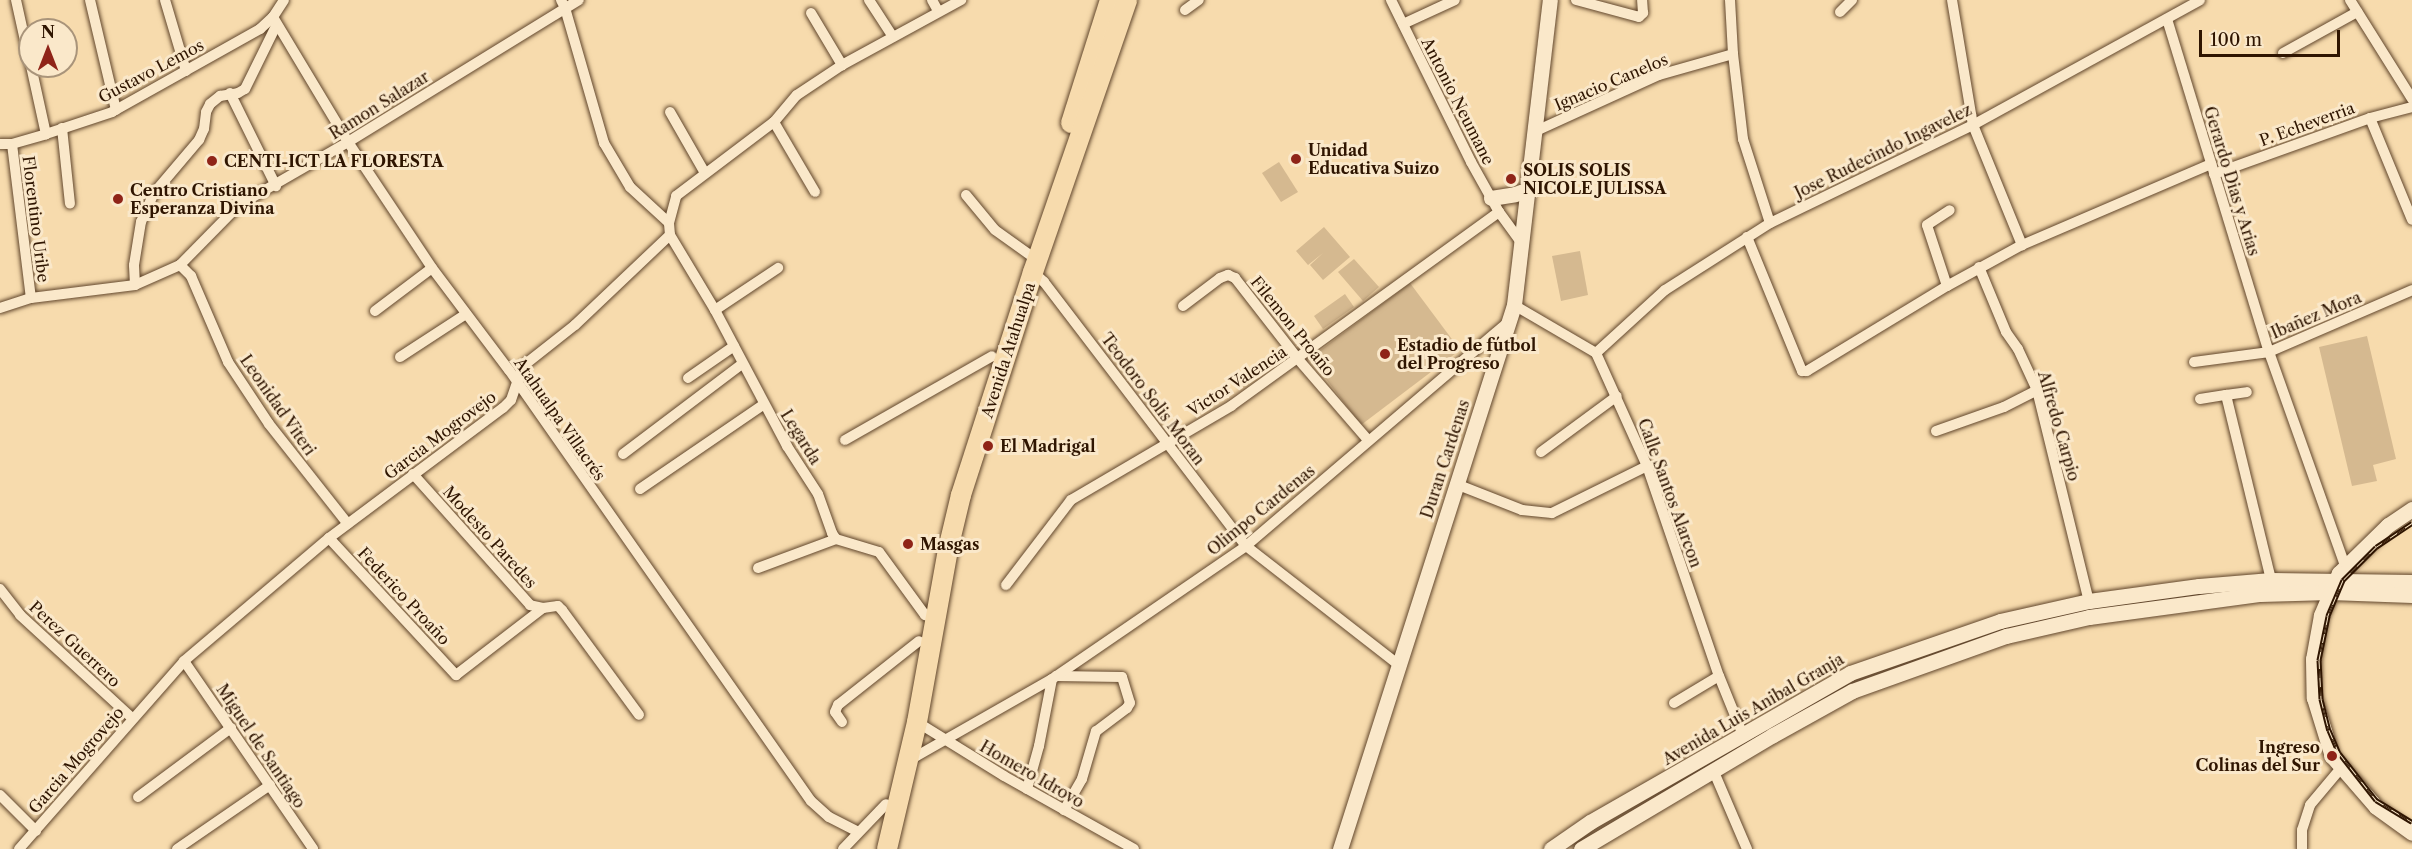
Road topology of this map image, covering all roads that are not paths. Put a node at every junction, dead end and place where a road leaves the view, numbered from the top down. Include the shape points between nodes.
1 (16, 0) edge
2 (90, 0) edge
3 (165, 0) edge
4 (284, 0) edge
5 (579, 0) edge
6 (869, 0) edge
7 (932, 0) edge
8 (961, 0) edge
9 (1110, 0) edge
10 (1127, 0) edge
11 (1199, 0) edge
12 (1391, 0) edge
13 (1455, 0) edge
14 (1550, 0) edge
15 (1576, 0) edge
16 (1642, 0) edge
17 (1730, 0) edge
18 (1852, 0) edge
19 (1952, 0) edge
20 (2200, 0) edge
21 (2350, 0) edge
22 (563, 4) edge
23 (1185, 10) dead end
24 (938, 11) junction
25 (1840, 12) dead end
26 (2356, 12) junction
27 (811, 13) dead end
28 (20, 18) edge
29 (2167, 19) junction
30 (275, 20) junction
31 (1403, 24) junction
32 (893, 37) junction
33 (2283, 53) dead end
34 (1733, 54) junction
35 (842, 65) junction
36 (186, 71) junction
37 (33, 78) edge
38 (230, 93) junction
39 (2412, 99) edge
40 (2412, 107) edge
41 (116, 110) junction
42 (670, 112) dead end
43 (2370, 118) junction
44 (774, 122) junction
45 (1973, 125) junction
46 (62, 128) junction
47 (1536, 131) junction
48 (46, 134) junction
49 (348, 142) junction
50 (0, 144) edge
51 (12, 144) junction
52 (2212, 169) junction
53 (705, 173) junction
54 (276, 186) junction
55 (1529, 189) junction
56 (815, 192) dead end
57 (966, 195) dead end
58 (1491, 198) junction
59 (70, 204) dead end
60 (1950, 210) dead end
61 (1499, 212) junction
62 (2412, 220) edge
63 (669, 223) junction
64 (1770, 223) junction
65 (670, 235) junction
66 (1747, 237) junction
67 (1522, 244) junction
68 (2022, 245) junction
69 (1031, 264) junction
70 (180, 265) junction
71 (1979, 267) junction
72 (432, 268) junction
73 (778, 268) dead end
74 (135, 285) junction
75 (1947, 286) junction
76 (2412, 290) edge
77 (31, 298) junction
78 (1514, 305) junction
79 (1183, 306) dead end
80 (0, 308) edge
81 (715, 310) junction
82 (375, 311) dead end
83 (466, 314) junction
84 (1508, 322) junction
85 (734, 346) junction
86 (2269, 352) junction
87 (1596, 354) junction
88 (992, 356) junction
89 (400, 357) dead end
90 (1299, 359) junction
91 (2194, 362) dead end
92 (742, 364) junction
93 (688, 378) dead end
94 (516, 384) junction
95 (2037, 390) junction
96 (2247, 392) dead end
97 (2226, 395) junction
98 (1617, 396) junction
99 (2200, 399) dead end
100 (764, 404) junction
101 (1936, 431) dead end
102 (845, 440) dead end
103 (1368, 440) junction
104 (1168, 444) junction
105 (1540, 452) dead end
106 (623, 454) dead end
107 (1647, 466) junction
108 (413, 474) junction
109 (1456, 484) junction
110 (640, 489) dead end
111 (2412, 508) edge
112 (348, 524) junction
113 (329, 538) junction
114 (836, 539) junction
115 (1246, 546) junction
116 (2345, 566) junction
117 (758, 568) dead end
118 (2271, 580) junction
119 (2412, 582) edge
120 (1006, 585) dead end
121 (2332, 587) junction
122 (0, 589) edge
123 (2412, 595) edge
124 (2089, 601) junction
125 (543, 608) junction
126 (930, 617) junction
127 (919, 641) junction
128 (184, 660) junction
129 (1399, 665) junction
130 (1719, 676) junction
131 (1054, 678) junction
132 (1674, 703) dead end
133 (639, 716) dead end
134 (132, 718) junction
135 (842, 722) dead end
136 (916, 722) junction
137 (231, 728) junction
138 (1743, 735) junction
139 (946, 740) junction
140 (908, 761) junction
141 (2341, 768) junction
142 (1714, 772) junction
143 (270, 785) junction
144 (1027, 789) junction
145 (0, 795) edge
146 (138, 797) dead end
147 (886, 804) junction
148 (1064, 810) junction
149 (36, 831) junction
150 (2411, 831) edge
151 (858, 832) junction
152 (19, 849) edge
153 (177, 849) edge
154 (313, 849) edge
155 (843, 849) edge
156 (877, 849) edge
157 (887, 849) edge
158 (1134, 849) edge
159 (1340, 849) edge
160 (1551, 849) edge
161 (1581, 849) edge
162 (1747, 849) edge
163 (2302, 849) edge

1 - 28 street
2 - 41 street
3 - 36 street
4 - 30 street
5 - 22 street, Ramon Salazar
6 - 32 street
7 - 24 street
8 - 24 street
9 - 69 highway, Avenida Atahualpa
10 - 69 highway, Avenida Atahualpa
11 - 23 street
12 - 31 street, Antonio Neumane
13 - 31 street
14 - 47 main road, Duran Cardenas
15 - 16 street via 1639,17 1643,13
17 - 34 street
18 - 25 street
19 - 45 street
20 - 29 street, Jose Rudecindo Ingavelez
21 - 26 street
22 - 49 street, Ramon Salazar
22 - 63 street via 604,143 630,187
24 - 32 street
26 - 33 street
26 - 39 street
27 - 35 street
29 - 45 street, Jose Rudecindo Ingavelez
29 - 52 street, Gerardo Dias y Arias
30 - 36 street, Gustavo Lemos
30 - 38 street via 245,89
30 - 49 street, Atahualpa Villacrés
31 - 58 street, Antonio Neumane
32 - 35 street
34 - 47 street, Ignacio Canelos via 1659,75
34 - 64 street via 1743,139
35 - 44 street via 797,95
36 - 41 street, Gustavo Lemos
37 - 48 street
38 - 54 street
38 - 74 street via 210,104 199,140 154,193 141,222
40 - 43 street, P. Echeverria
41 - 46 street, Gustavo Lemos
42 - 53 street
43 - 52 street, P. Echeverria
43 - 62 street
44 - 53 street
44 - 56 street
45 - 64 street, Jose Rudecindo Ingavelez
45 - 68 street
46 - 48 street, Gustavo Lemos
46 - 59 street
47 - 55 main road, Duran Cardenas
48 - 51 street, Gustavo Lemos
49 - 54 street, Ramon Salazar
49 - 72 street, Atahualpa Villacrés
50 - 51 street, Gustavo Lemos
51 - 77 street, Florentino Uribe
52 - 68 street, P. Echeverria
52 - 86 street, Gerardo Dias y Arias
53 - 63 street via 676,196
54 - 70 street, Ramon Salazar via 239,206
55 - 58 main road
55 - 67 main road, Duran Cardenas
57 - 69 street, Teodoro Solis Moran
58 - 61 street, Antonio Neumane
60 - 75 street via 1927,225
61 - 67 street, Antonio Neumane
61 - 90 street, Victor Valencia
63 - 65 street
64 - 66 street, Jose Rudecindo Ingavelez
65 - 81 street, Legarda
65 - 94 street, Garcia Mogrovejo via 575,325 524,366
66 - 75 street, P. Echeverria via 1802,371 1813,369
66 - 87 street, Jose Rudecindo Ingavelez via 1665,290
67 - 78 main road, Duran Cardenas
68 - 71 street, P. Echeverria
69 - 88 highway, Avenida Atahualpa
69 - 104 street, Teodoro Solis Moran
69 - 126 highway, Avenida Atahualpa via 961,495
70 - 74 street, Ramon Salazar
70 - 112 street, Leonidad Viteri via 191,276 228,363 269,424
71 - 75 street, P. Echeverria
71 - 95 street, Alfredo Carpio via 2006,332
72 - 82 street
72 - 83 street, Atahualpa Villacrés
73 - 81 street
74 - 77 street, Ramon Salazar
76 - 86 street, Ibañez Mora
77 - 80 street, Ramon Salazar
78 - 84 main road, Duran Cardenas
78 - 87 street
79 - 90 street, Filemon Proaño via 1220,278 1235,278
81 - 85 street, Legarda
83 - 89 street
83 - 94 street, Atahualpa Villacrés
84 - 103 street, Olimpo Cardenas
84 - 109 main road, Duran Cardenas
85 - 92 street, Legarda
85 - 93 street
86 - 91 street, Ibañez Mora
86 - 116 street, Gerardo Dias y Arias
87 - 98 street, Calle Santos Alarcon
88 - 102 street
88 - 126 highway, Avenida Atahualpa via 951,503
90 - 103 street, Filemon Proaño
90 - 104 street, Victor Valencia
92 - 100 street, Legarda
92 - 106 street
94 - 108 street, Garcia Mogrovejo via 511,400 503,408
94 - 151 street, Atahualpa Villacrés via 811,801 829,817
95 - 101 street via 2004,407
95 - 124 street, Alfredo Carpio
96 - 97 street
97 - 99 street
97 - 118 street
98 - 105 street
98 - 107 street, Calle Santos Alarcon
100 - 110 street
100 - 114 street, Legarda via 810,480
103 - 115 street, Olimpo Cardenas
104 - 115 street, Teodoro Solis Moran
104 - 120 street, Victor Valencia via 1071,500
107 - 109 street via 1552,513 1506,505
107 - 130 street, Calle Santos Alarcon
108 - 112 street, Garcia Mogrovejo
108 - 125 street, Modesto Paredes via 530,605
109 - 129 main road, Duran Cardenas
111 - 116 main road
112 - 113 street, Garcia Mogrovejo
113 - 125 street, Federico Proaño via 456,675
113 - 128 street, Garcia Mogrovejo
114 - 117 street
114 - 126 street via 879,552
115 - 129 street, Teodoro Solis Moran
115 - 131 street, Olimpo Cardenas
116 - 121 main road
118 - 121 main road, Avenida Luis Anibal Granja
118 - 124 main road, Avenida Luis Anibal Granja
119 - 121 main road, Avenida Luis Anibal Granja
121 - 123 main road, Avenida Luis Anibal Granja
121 - 141 main road via 2321,615 2313,659 2314,698 2332,756
121 - 142 main road, Avenida Luis Anibal Granja via 2089,617 2006,636 1852,691
122 - 134 street, Perez Guerrero via 20,615
124 - 138 main road, Avenida Luis Anibal Granja via 2000,621 1850,673
125 - 133 street, Modesto Paredes via 552,605 562,610
126 - 127 highway, Avenida Atahualpa
126 - 136 highway, Avenida Atahualpa
127 - 135 street via 838,705 835,712
127 - 147 highway, Avenida Atahualpa
128 - 134 street, Garcia Mogrovejo
128 - 137 street, Miguel de Santiago
129 - 159 main road, Duran Cardenas
130 - 132 street
130 - 138 street, Calle Santos Alarcon
131 - 139 street, Olimpo Cardenas
131 - 144 street
131 - 148 street via 1122,677 1130,703 1096,731 1082,779
134 - 149 street, Garcia Mogrovejo
136 - 139 street, Homero Idrovo
136 - 140 highway, Avenida Atahualpa
137 - 143 street, Miguel de Santiago
137 - 146 street
138 - 160 main road, Avenida Luis Anibal Granja via 1590,822
139 - 140 street, Olimpo Cardenas
139 - 144 street, Homero Idrovo
140 - 157 highway, Avenida Atahualpa
141 - 150 main road via 2376,807
141 - 163 street via 2310,805 2302,830
142 - 161 main road, Avenida Luis Anibal Granja
142 - 162 street
143 - 153 street
143 - 154 street, Miguel de Santiago
144 - 148 street, Homero Idrovo
145 - 149 street
147 - 151 street
147 - 156 highway, Avenida Atahualpa
148 - 158 street, Homero Idrovo
149 - 152 street, Garcia Mogrovejo
151 - 155 street

